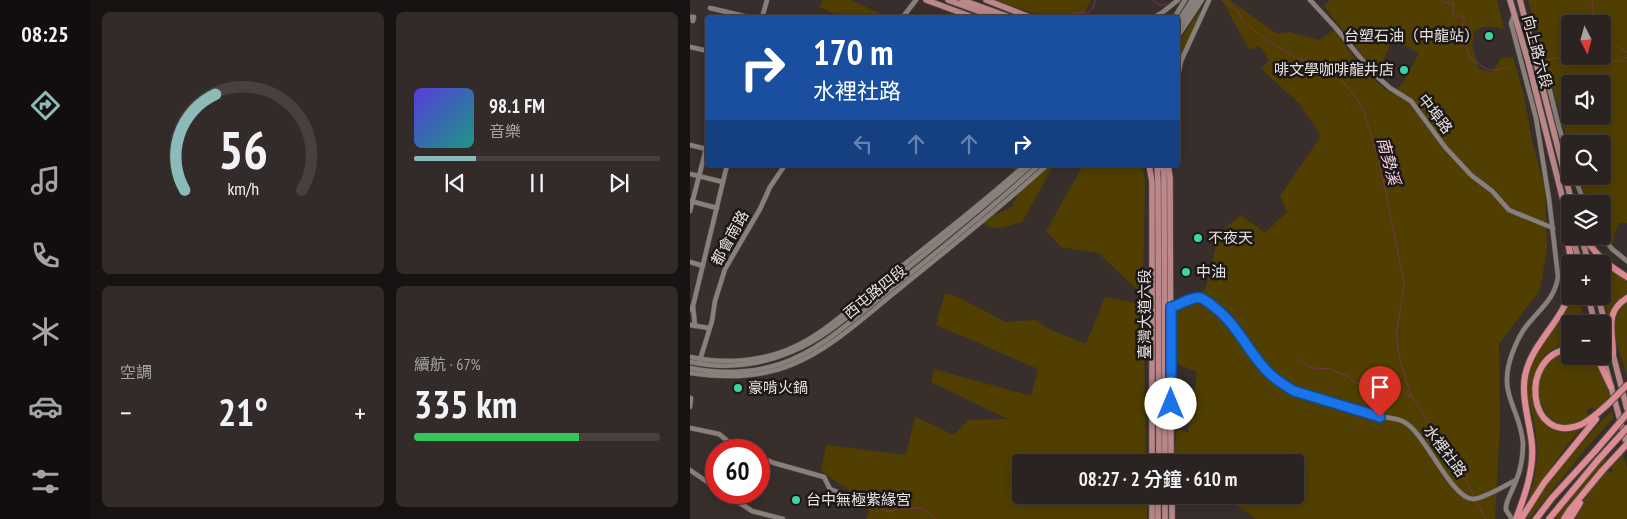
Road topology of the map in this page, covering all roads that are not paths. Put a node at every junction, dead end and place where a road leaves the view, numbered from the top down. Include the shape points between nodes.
1 (765, 0) edge
2 (916, 0) edge
3 (926, 0) edge
4 (948, 0) edge
5 (962, 0) edge
6 (986, 0) edge
7 (1178, 0) edge
8 (1185, 0) edge
9 (1192, 0) edge
10 (1209, 0) edge
11 (1310, 0) edge
12 (1510, 0) edge
13 (1520, 0) edge
14 (1199, 1) edge
15 (710, 8) dead end
16 (739, 15) edge
17 (762, 15) edge
18 (904, 15) edge
19 (967, 15) edge
20 (989, 15) edge
21 (1004, 15) edge
22 (1024, 15) edge
23 (1158, 15) edge
24 (1176, 15) edge
25 (1514, 15) junction
26 (1180, 19) edge
27 (1180, 27) edge
28 (1180, 33) edge
29 (1532, 42) junction
30 (690, 47) edge
31 (705, 50) edge
32 (1180, 66) edge
33 (1561, 135) edge
34 (690, 145) edge
35 (705, 149) edge
36 (705, 152) edge
37 (727, 167) edge
38 (784, 167) edge
39 (1022, 167) edge
40 (1029, 167) edge
41 (1037, 167) edge
42 (1045, 167) edge
43 (1149, 167) edge
44 (1156, 167) edge
45 (1162, 167) edge
46 (1169, 167) edge
47 (690, 174) edge
48 (698, 176) junction
49 (1014, 180) junction
50 (723, 182) junction
51 (1022, 188) junction
52 (1562, 195) edge
53 (1570, 195) edge
54 (990, 196) junction
55 (691, 202) edge
56 (717, 208) junction
57 (992, 208) junction
58 (690, 210) edge
59 (1553, 228) junction
60 (1589, 245) edge
61 (1610, 245) edge
62 (1627, 261) edge
63 (690, 262) edge
64 (703, 266) junction
65 (1627, 278) edge
66 (690, 289) edge
67 (697, 291) junction
68 (1627, 298) edge
69 (1565, 305) edge
70 (1600, 305) edge
71 (1155, 306) junction
72 (1168, 307) junction
73 (691, 308) edge
74 (692, 325) edge
75 (709, 328) junction
76 (1561, 352) edge
77 (1613, 353) junction
78 (690, 357) edge
79 (690, 362) edge
80 (700, 362) junction
81 (1601, 365) edge
82 (1606, 365) edge
83 (690, 368) edge
84 (697, 372) junction
85 (690, 373) edge
86 (1627, 385) edge
87 (1612, 387) junction
88 (691, 398) dead end
89 (1608, 404) junction
90 (690, 407) edge
91 (1627, 409) edge
92 (1627, 414) edge
93 (690, 428) edge
94 (1627, 428) edge
95 (726, 439) edge
96 (1627, 445) edge
97 (1152, 454) edge
98 (1159, 454) edge
99 (1165, 454) edge
100 (1172, 454) edge
101 (770, 461) edge
102 (690, 470) edge
103 (705, 480) edge
104 (1517, 480) junction
105 (1589, 487) junction
106 (845, 495) dead end
107 (741, 504) edge
108 (1152, 504) edge
109 (1158, 504) edge
110 (1165, 504) edge
111 (1172, 504) edge
112 (782, 519) edge
113 (1152, 519) edge
114 (1158, 519) edge
115 (1165, 519) edge
116 (1172, 519) edge
117 (1512, 519) edge
118 (1516, 519) edge
119 (1521, 519) edge
120 (1536, 519) edge
121 (1548, 519) edge
122 (1564, 519) edge
123 (1570, 519) edge

1 - 17 street
2 - 18 street
3 - 19 main road
4 - 20 main road
5 - 21 main road
6 - 22 main road
7 - 23 street
8 - 24 street
9 - 26 street
10 - 32 street
11 - 59 street, 中埠路 via 1373,73 1411,101 1471,176 1492,191 1509,210
12 - 25 main road, 向上路六段
13 - 29 main road, 向上路六段
14 - 27 street
14 - 28 street
15 - 16 street
25 - 52 main road, 向上路六段
25 - 59 street via 1511,23 1536,118
29 - 33 street via 1541,55
29 - 53 main road, 向上路六段
30 - 31 street
34 - 35 street
36 - 48 street
37 - 50 street
38 - 75 street, 都會南路 via 725,269
39 - 54 street, 西屯路四段
40 - 49 street, 西屯路四段
41 - 57 street, 西屯路四段
42 - 51 street, 西屯路四段
43 - 71 main road, 臺灣大道六段
44 - 71 main road, 臺灣大道六段
45 - 72 main road, 臺灣大道六段
46 - 72 main road, 臺灣大道六段
47 - 48 street
48 - 50 street
48 - 55 street
49 - 54 street
49 - 80 street, 西屯路四段 via 866,302 804,346 761,362 734,366
50 - 56 street
51 - 57 street
51 - 84 street, 西屯路四段 via 845,333 814,353 791,365 756,374 717,376
54 - 80 street, 西屯路四段 via 801,344 770,356
55 - 56 street
55 - 58 street
56 - 64 street
57 - 84 street, 西屯路四段 via 815,348 760,369
59 - 104 street via 1558,276 1556,286 1550,300 1523,330 1507,370 1509,398 1523,444
60 - 65 highway
61 - 62 street
63 - 64 street
64 - 67 street
66 - 67 street
67 - 73 street
68 - 77 highway via 1612,316
69 - 118 highway via 1533,354 1526,375 1524,393 1532,458
70 - 77 main road
71 - 72 street, 水裡社路
71 - 97 main road, 臺灣大道六段
71 - 98 main road, 臺灣大道六段
72 - 99 main road, 臺灣大道六段
72 - 100 main road, 臺灣大道六段
72 - 104 street, 水裡社路 via 1200,298 1236,327 1277,381 1294,391 1405,422 1466,497 1475,499
73 - 74 street
74 - 75 street
75 - 80 street, 都會南路
76 - 89 highway via 1548,359 1536,383 1536,402 1546,421 1571,428 1588,421
77 - 91 main road
78 - 80 street, 西屯路四段
79 - 80 street, 西屯路四段
80 - 84 street, 都會南路
81 - 87 highway
82 - 87 main road
83 - 84 street, 西屯路四段
84 - 85 street, 西屯路四段
86 - 89 highway, bridge
87 - 96 main road
88 - 90 street
89 - 119 highway via 1544,483
92 - 120 highway, bridge
93 - 95 street via 720,434
94 - 121 highway, bridge
96 - 105 highway, bridge
101 - 106 street via 824,477 830,489
102 - 103 street
104 - 117 street via 1506,506
105 - 122 highway
105 - 123 highway
107 - 112 street via 752,511
108 - 113 main road
109 - 114 main road
110 - 115 main road
111 - 116 main road

